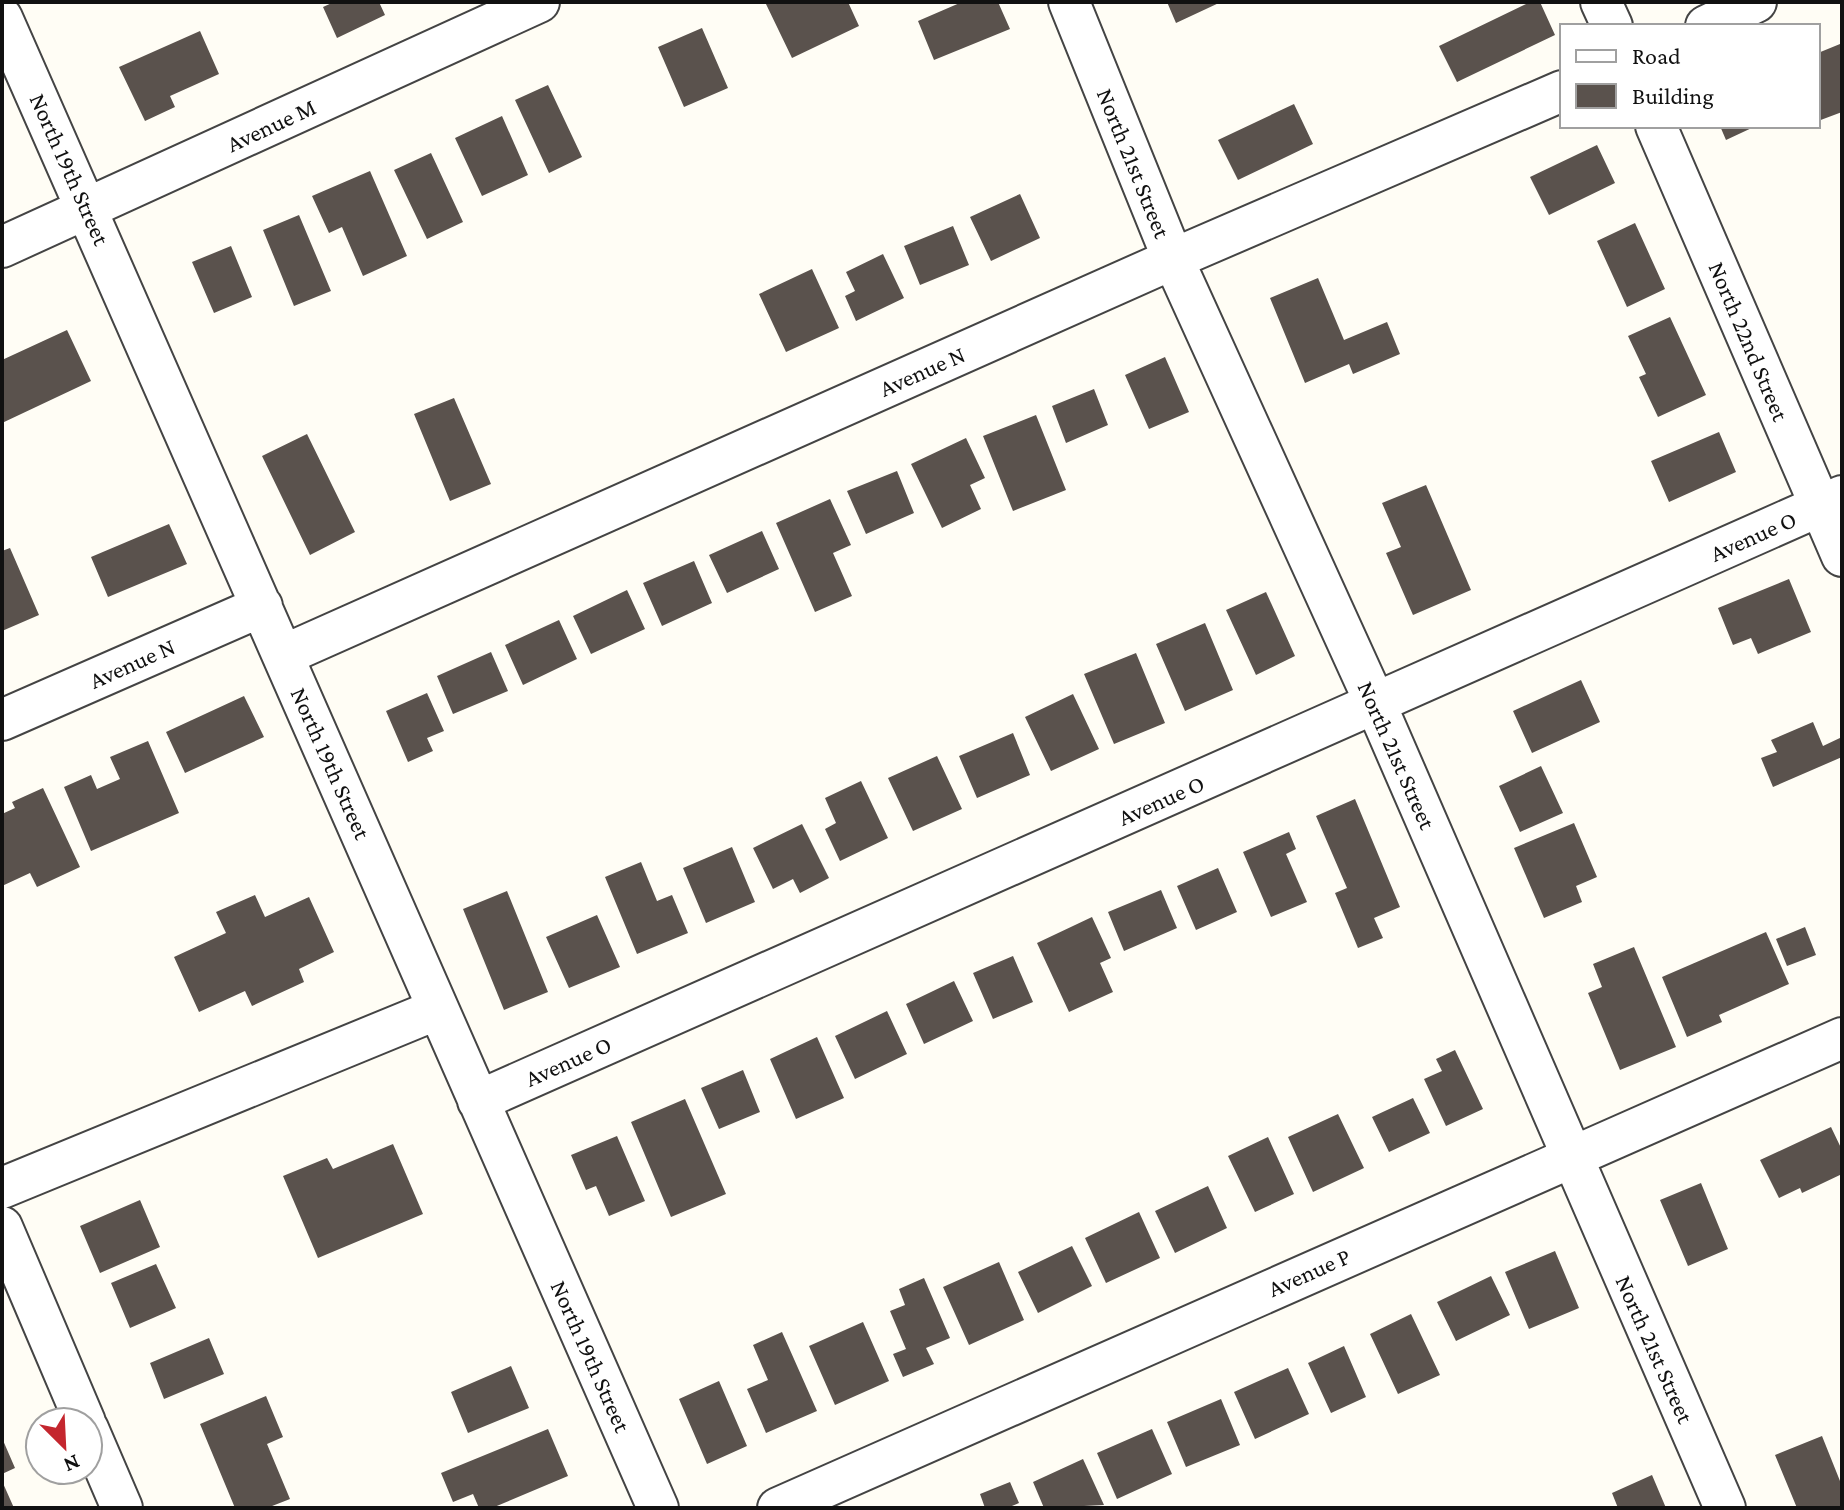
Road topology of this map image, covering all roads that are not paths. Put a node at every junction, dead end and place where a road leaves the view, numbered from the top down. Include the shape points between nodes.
1 (539, 2) edge
2 (1069, 2) edge
3 (1601, 2) edge
4 (1756, 2) edge
5 (2, 18) edge
6 (1611, 24) edge
7 (1710, 24) edge
8 (1560, 92) edge
9 (1657, 128) edge
10 (88, 208) junction
11 (2, 247) edge
12 (1173, 259) junction
13 (1831, 501) edge
14 (1842, 556) edge
15 (262, 606) junction
16 (284, 655) junction
17 (1376, 705) junction
18 (2, 720) edge
19 (438, 1009) junction
20 (1842, 1038) edge
21 (478, 1101) junction
22 (1570, 1156) junction
23 (2, 1188) edge
24 (2, 1227) edge
25 (78, 1406) edge
26 (104, 1466) edge
27 (122, 1508) edge
28 (658, 1508) edge
29 (778, 1508) edge
30 (1725, 1508) edge

1 - 10 street, Avenue M
2 - 12 street, North 21st Street
3 - 6 street
4 - 7 street
5 - 10 street, North 19th Street
8 - 12 street, Avenue N
9 - 13 street, North 22nd Street
10 - 11 street, Avenue M
10 - 15 street, North 19th Street
12 - 16 street, Avenue N
12 - 17 street, North 21st Street
13 - 14 street, North 22nd Street
13 - 17 street, Avenue O
15 - 16 street, North 19th Street
15 - 18 street, Avenue N
16 - 19 street, North 19th Street
17 - 21 street, Avenue O
17 - 22 street, North 21st Street
19 - 21 street, North 19th Street
19 - 23 street
20 - 22 street, Avenue P
21 - 28 street, North 19th Street
22 - 29 street, Avenue P
22 - 30 street, North 21st Street
24 - 25 street
26 - 27 street

